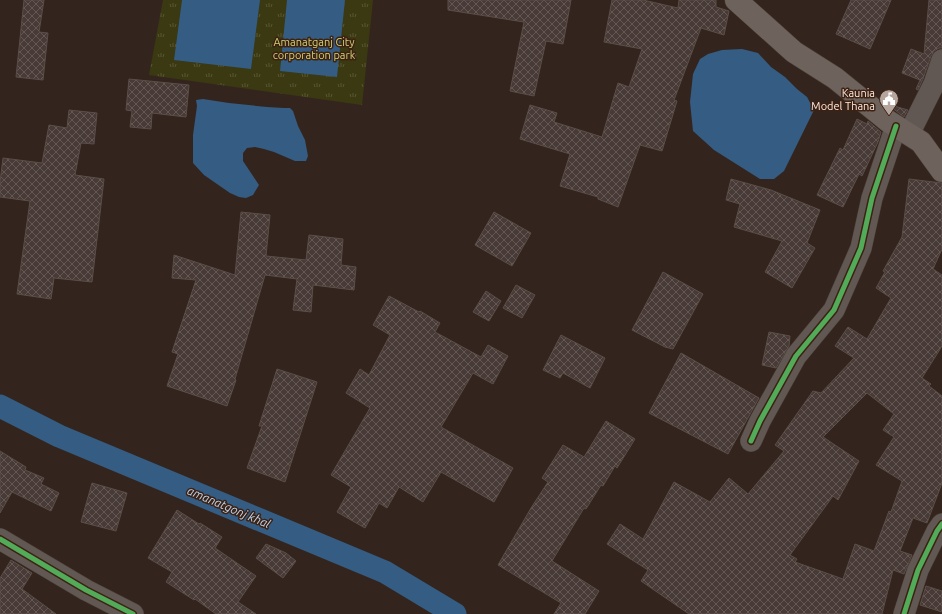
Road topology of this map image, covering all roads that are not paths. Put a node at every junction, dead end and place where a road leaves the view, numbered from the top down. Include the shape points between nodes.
1 (736, 0) edge
2 (942, 60) edge
3 (903, 130) junction
4 (942, 171) edge
5 (751, 441) dead end
6 (942, 524) edge
7 (0, 539) edge
8 (134, 614) edge
9 (904, 614) edge

1 - 3 main road via 794,52 835,78
2 - 3 street via 934,84
3 - 4 main road via 921,142
3 - 5 street via 872,198 861,248 834,310 796,356
6 - 9 street via 918,570
7 - 8 street via 86,590

